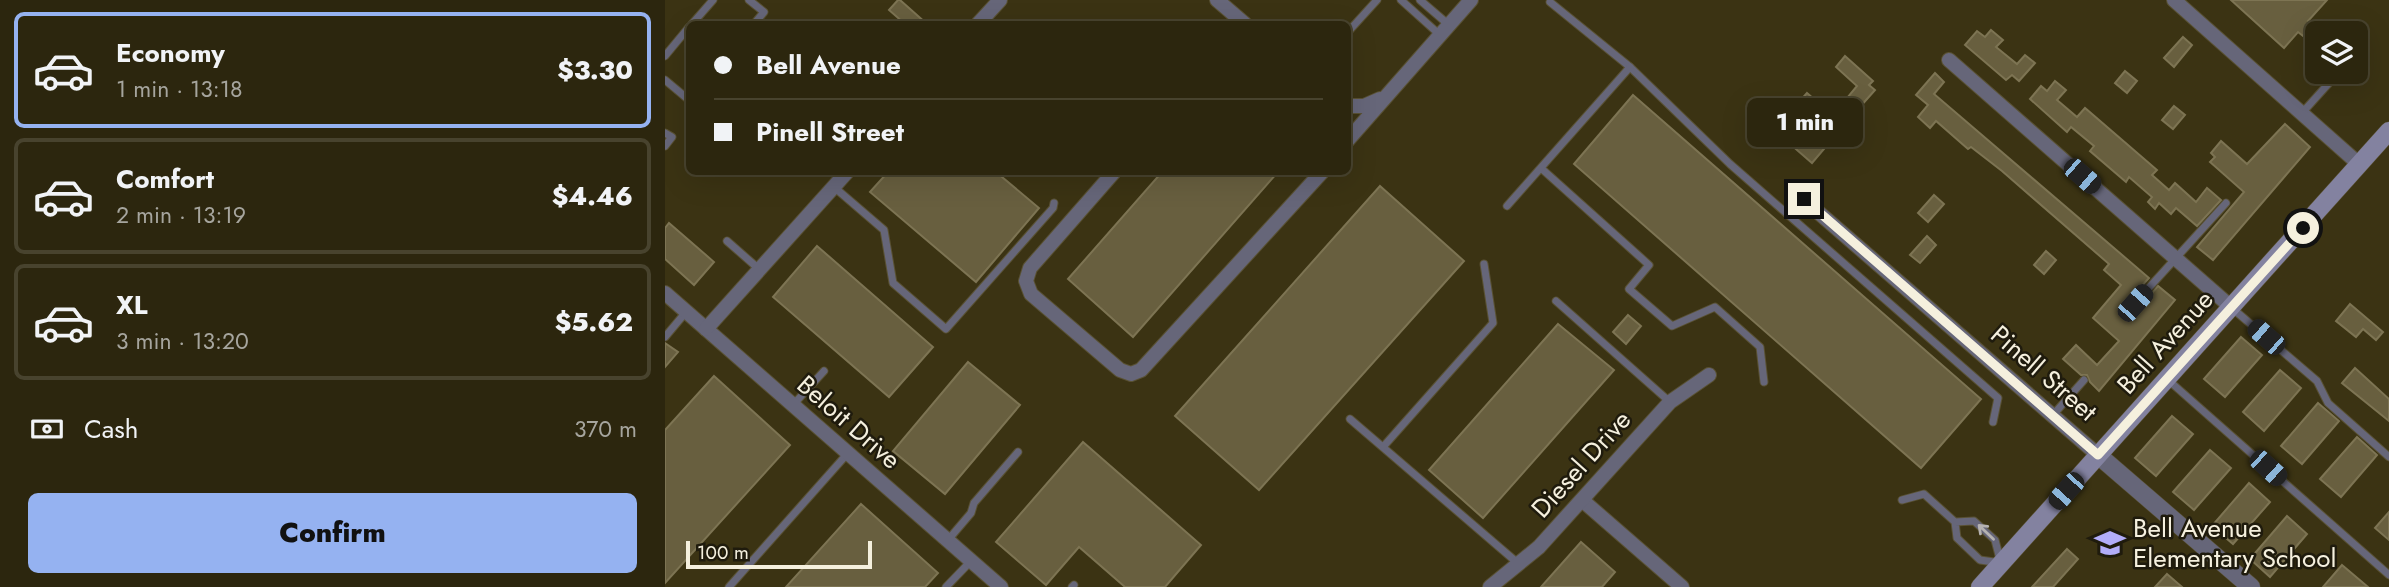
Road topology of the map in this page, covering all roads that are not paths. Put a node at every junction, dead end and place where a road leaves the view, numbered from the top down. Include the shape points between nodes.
1 (713, 0) edge
2 (749, 0) edge
3 (1000, 0) edge
4 (1216, 0) edge
5 (1377, 0) edge
6 (1401, 0) edge
7 (1420, 0) edge
8 (1471, 0) edge
9 (2174, 0) edge
10 (1550, 2) dead end
11 (695, 21) edge
12 (756, 21) edge
13 (981, 21) edge
14 (1240, 21) edge
15 (1351, 29) edge
16 (1445, 30) junction
17 (686, 32) edge
18 (665, 56) edge
19 (1949, 60) dead end
20 (1630, 67) junction
21 (665, 80) edge
22 (2328, 84) edge
23 (1385, 97) junction
24 (686, 98) edge
25 (1351, 106) edge
26 (2302, 113) junction
27 (2389, 131) edge
28 (665, 133) edge
29 (1351, 136) edge
30 (665, 146) edge
31 (2360, 164) junction
32 (1542, 169) junction
33 (843, 175) edge
34 (1111, 175) edge
35 (1319, 175) edge
36 (833, 186) junction
37 (1804, 199) dead end
38 (1054, 203) dead end
39 (2225, 203) dead end
40 (1507, 206) dead end
41 (727, 241) dead end
42 (2175, 258) junction
43 (1484, 264) dead end
44 (759, 269) junction
45 (665, 293) edge
46 (1556, 301) dead end
47 (2135, 303) dead end
48 (2231, 307) junction
49 (687, 312) junction
50 (706, 329) junction
51 (665, 337) edge
52 (824, 371) dead end
53 (1709, 375) dead end
54 (2167, 379) junction
55 (2084, 380) dead end
56 (1764, 382) dead end
57 (1670, 402) junction
58 (793, 405) junction
59 (2053, 415) junction
60 (1350, 419) dead end
61 (1993, 422) dead end
62 (1383, 447) junction
63 (1018, 452) dead end
64 (848, 453) junction
65 (2098, 455) junction
66 (2389, 457) edge
67 (1582, 500) junction
68 (1902, 500) dead end
69 (1955, 522) junction
70 (947, 540) junction
71 (971, 561) junction
72 (2001, 563) junction
73 (1520, 565) junction
74 (2389, 575) edge
75 (2249, 586) edge
76 (729, 587) edge
77 (946, 587) edge
78 (1001, 587) edge
79 (1490, 587) edge
80 (1682, 587) edge
81 (1980, 587) edge

1 - 11 lane
2 - 12 lane via 764,12
3 - 13 street
4 - 14 street
5 - 15 lane
6 - 16 lane
7 - 16 lane
8 - 16 street
9 - 26 street
10 - 20 lane
16 - 23 street
17 - 18 lane
19 - 42 street
20 - 32 lane
20 - 61 lane via 1730,164 1998,398
21 - 24 lane
22 - 26 lane
23 - 25 street
23 - 29 street
26 - 31 street
27 - 31 main road, Bell Avenue
28 - 30 lane via 673,137
31 - 48 main road, Bell Avenue
32 - 40 lane
32 - 56 lane via 1649,265 1629,289 1672,326 1714,307 1760,347
33 - 36 street
34 - 35 street via 1030,268 1026,281 1031,294 1120,370 1131,374 1141,370
36 - 38 lane via 884,230 893,283 946,329
36 - 44 street
37 - 59 street, Pinell Street
39 - 42 lane
41 - 44 lane
42 - 47 lane
42 - 48 street
43 - 62 lane via 1493,323
44 - 50 street
45 - 49 street, Beloit Drive
46 - 57 lane
48 - 54 main road, Bell Avenue
48 - 66 lane via 2317,381 2328,403
49 - 50 street, Beloit Drive
49 - 51 lane
50 - 58 street, Beloit Drive
52 - 58 lane
53 - 57 street, Diesel Drive
54 - 65 main road, Bell Avenue
54 - 74 lane
55 - 59 lane
57 - 67 street, Diesel Drive
58 - 64 street, Beloit Drive
59 - 65 street, Pinell Street
60 - 62 lane
62 - 73 lane
63 - 70 lane
64 - 70 street, Beloit Drive
64 - 76 lane
65 - 72 main road, Bell Avenue
65 - 75 street, Pinell Street
67 - 73 street, Diesel Drive
67 - 80 street
68 - 69 lane via 1924,494
69 - 72 lane via 1957,538 1980,560
72 -> 69 lane via 1995,540 1981,527 1974,521
70 - 71 street, Beloit Drive
71 - 77 lane
71 - 78 street, Beloit Drive
72 - 81 main road, Bell Avenue
73 - 79 street, Diesel Drive

